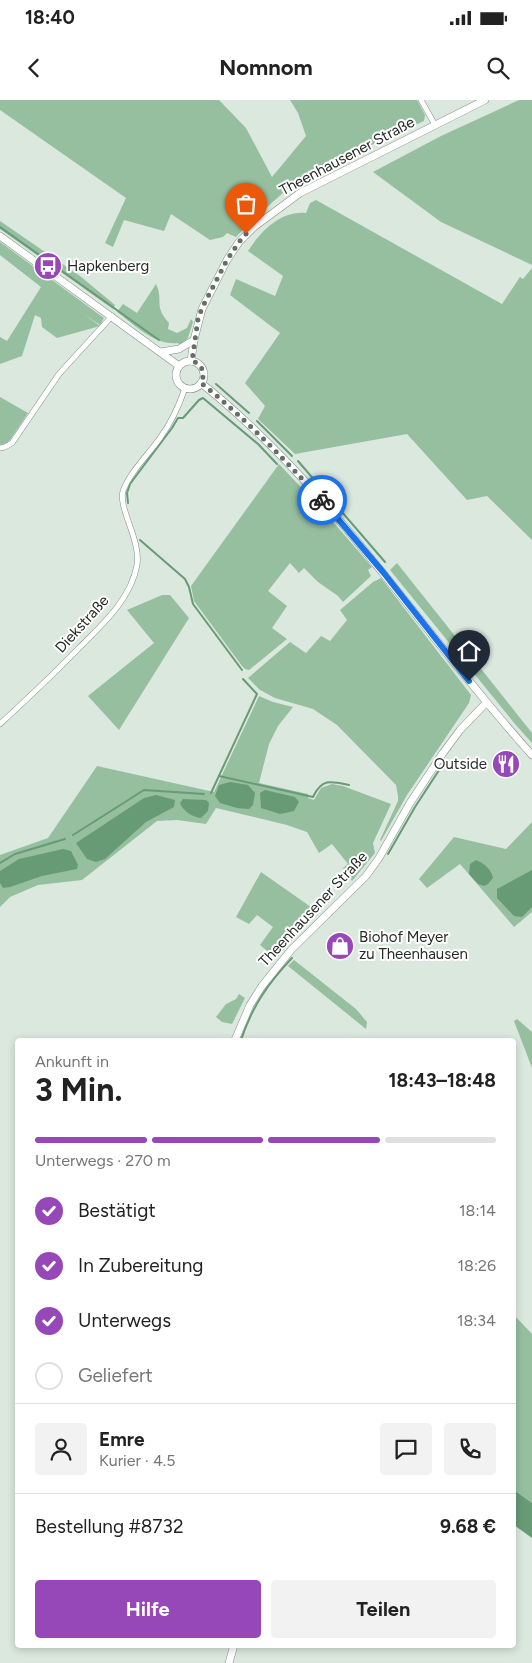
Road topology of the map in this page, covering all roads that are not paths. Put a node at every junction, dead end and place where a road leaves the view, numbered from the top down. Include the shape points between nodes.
1 (421, 100) edge
2 (485, 100) edge
3 (436, 125) junction
4 (0, 236) edge
5 (112, 316) junction
6 (194, 340) junction
7 (160, 352) junction
8 (192, 361) junction
9 (179, 366) junction
10 (201, 383) junction
11 (185, 388) junction
12 (3, 447) edge
13 (486, 703) junction
14 (0, 724) edge
15 (532, 756) edge
16 (236, 1038) edge
17 (233, 1648) edge
18 (229, 1663) edge

1 - 3 street
2 - 3 main road, Theenhausener Straße
3 - 6 main road, Theenhausener Straße via 300,194 254,227 227,260 202,308
4 - 5 main road
5 - 7 main road
5 - 12 street via 59,374 12,442
6 - 7 main road via 179,349
6 - 8 main road, Theenhausener Straße
7 - 9 main road
8 - 9 main road
8 - 10 main road via 202,369
9 - 11 main road via 176,378
10 - 11 main road via 194,388
10 - 13 main road via 285,460 325,504
11 - 14 street, Diekstraße via 171,421 127,482 123,493 137,549 136,566 126,592 98,628
13 - 15 main road
13 - 16 main road, Theenhausener Straße via 460,730 444,753 366,876 291,950 262,986
17 - 18 main road

